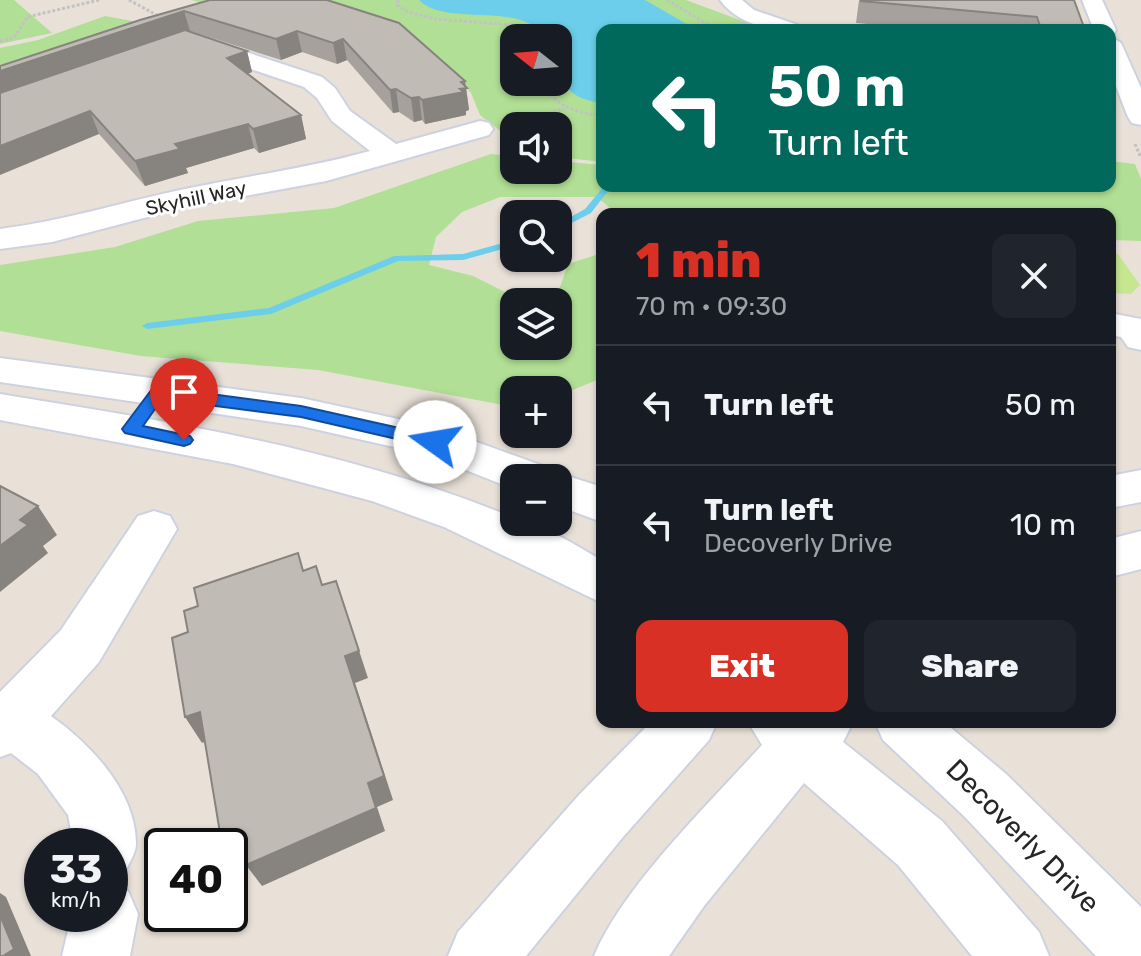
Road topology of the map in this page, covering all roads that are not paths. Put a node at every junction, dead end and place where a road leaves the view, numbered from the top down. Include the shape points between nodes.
1 (730, 0) edge
2 (1092, 0) edge
3 (774, 24) edge
4 (1102, 24) edge
5 (168, 48) edge
6 (1116, 64) edge
7 (1116, 107) edge
8 (1139, 113) edge
9 (480, 129) road end
10 (390, 153) junction
11 (0, 239) edge
12 (1116, 325) edge
13 (1141, 339) edge
14 (1141, 353) edge
15 (1116, 359) edge
16 (0, 370) edge
17 (158, 393) junction
18 (0, 407) edge
19 (131, 429) junction
20 (500, 467) edge
21 (1141, 486) edge
22 (1116, 491) edge
23 (572, 494) edge
24 (596, 503) edge
25 (154, 529) dead end
26 (1141, 550) edge
27 (1116, 556) edge
28 (596, 579) edge
29 (6, 726) edge
30 (683, 728) edge
31 (910, 728) edge
32 (801, 729) edge
33 (101, 828) edge
34 (101, 932) edge
35 (96, 956) edge
36 (482, 956) edge
37 (628, 956) edge
38 (1015, 956) edge
39 (1138, 956) edge

1 - 3 street via 747,14
2 - 4 street
5 - 10 street via 196,42 313,82 341,116
6 - 8 street
7 - 8 street
9 - 10 street, Skyhill Way
10 - 11 street, Skyhill Way via 282,182
12 - 13 street via 1133,328
14 - 15 street
16 - 17 street
17 - 19 street
17 - 20 street via 301,412 435,442
18 - 19 street
19 - 28 street via 397,490 553,554
21 - 22 street
23 - 24 street
25 - 29 street via 80,646
26 - 27 street
29 - 33 street via 58,755 96,803
30 - 36 street
31 - 39 street, Decoverly Drive via 985,795
32 - 37 street
32 - 38 street via 920,843
34 - 35 street

